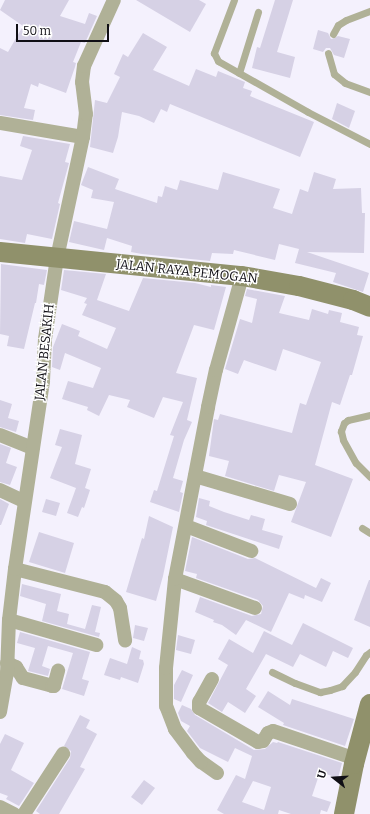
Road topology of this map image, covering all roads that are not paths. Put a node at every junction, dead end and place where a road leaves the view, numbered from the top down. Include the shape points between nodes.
1 (114, 0) edge
2 (234, 0) edge
3 (370, 11) edge
4 (258, 12) dead end
5 (333, 34) dead end
6 (328, 53) dead end
7 (239, 73) junction
8 (370, 92) edge
9 (0, 123) edge
10 (83, 137) junction
11 (370, 144) edge
12 (0, 252) edge
13 (57, 258) junction
14 (242, 276) junction
15 (370, 308) edge
16 (370, 415) edge
17 (0, 435) edge
18 (33, 448) junction
19 (195, 476) junction
20 (370, 477) edge
21 (0, 490) edge
22 (24, 500) junction
23 (290, 504) dead end
24 (186, 526) junction
25 (362, 528) dead end
26 (370, 533) edge
27 (251, 551) dead end
28 (15, 569) junction
29 (175, 579) junction
30 (6, 586) edge
31 (256, 608) dead end
32 (9, 620) junction
33 (125, 641) dead end
34 (96, 645) dead end
35 (4, 646) edge
36 (370, 652) edge
37 (7, 663) junction
38 (58, 671) dead end
39 (272, 672) dead end
40 (212, 680) dead end
41 (370, 704) edge
42 (0, 712) edge
43 (63, 754) dead end
44 (356, 759) junction
45 (217, 773) dead end
46 (0, 807) edge
47 (14, 814) edge
48 (24, 814) edge
49 (344, 814) edge

1 - 10 street, JALAN BESAKIH via 84,66 82,82 86,114
2 - 7 lane via 214,53 218,61
3 - 5 lane via 346,20 338,25
4 - 7 lane
6 - 8 lane via 334,74 345,83
7 - 11 lane
9 - 10 street
10 - 13 street, JALAN BESAKIH
12 - 13 street, JALAN RAYA PEMOGAN
13 - 14 street, JALAN RAYA PEMOGAN
13 - 18 street, JALAN BESAKIH via 44,338 43,381
14 - 15 street, JALAN RAYA PEMOGAN via 299,286 353,300
14 - 19 street via 216,370
16 - 20 lane via 348,420 341,431 343,440 356,463
17 - 18 street
18 - 22 street, JALAN BESAKIH
19 - 23 street
19 - 24 street
21 - 22 street
22 - 28 street, JALAN BESAKIH
24 - 27 street
24 - 29 street
25 - 26 lane
28 - 30 street, JALAN BESAKIH
28 - 33 street via 105,592 120,608
29 - 31 street
29 - 45 street via 166,668 166,706 174,729 186,747
30 - 32 street, JALAN BESAKIH
32 - 34 street
32 - 35 street, JALAN BESAKIH
35 - 37 street, JALAN BESAKIH
36 - 39 lane via 342,686 330,690 320,692
37 - 38 street via 16,667 23,678 52,686
37 - 42 street, JALAN BESAKIH via 5,694
40 - 44 street via 199,702 199,708 258,742 263,741 268,733 273,731
41 - 44 street
43 - 48 street
44 - 49 street
46 - 47 street

